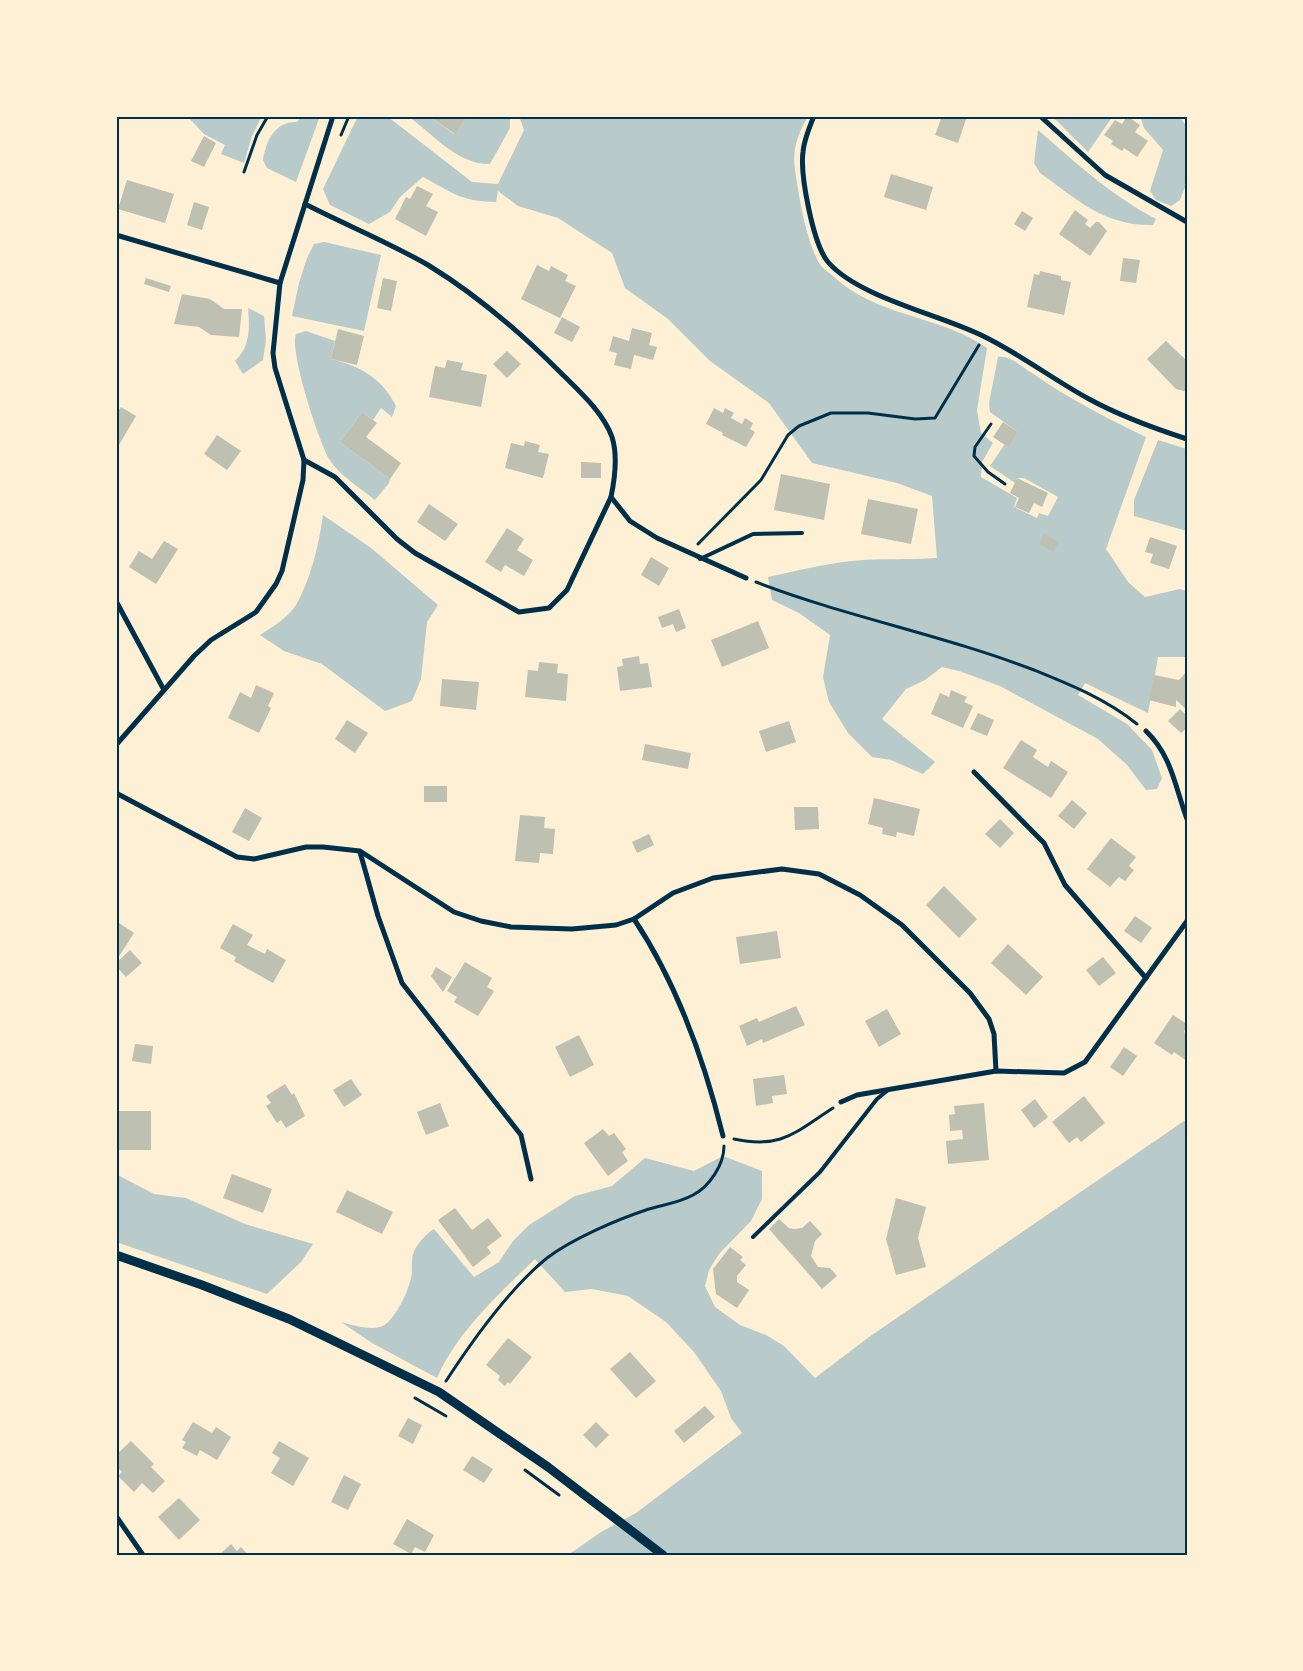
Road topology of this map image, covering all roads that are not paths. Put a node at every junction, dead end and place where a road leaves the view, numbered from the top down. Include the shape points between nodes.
1 (333, 116) edge
2 (814, 116) edge
3 (1040, 116) edge
4 (305, 204) junction
5 (1187, 222) edge
6 (116, 236) edge
7 (280, 283) junction
8 (1187, 439) edge
9 (304, 460) junction
10 (610, 497) junction
11 (802, 533) dead end
12 (700, 559) junction
13 (746, 578) road end
14 (116, 601) edge
15 (164, 690) junction
16 (1146, 731) road end
17 (116, 745) edge
18 (974, 772) dead end
19 (116, 793) edge
20 (1187, 820) edge
21 (360, 852) junction
22 (634, 919) junction
23 (1187, 921) edge
24 (1146, 978) junction
25 (996, 1071) junction
26 (888, 1089) junction
27 (841, 1102) road end
28 (723, 1136) road end
29 (531, 1179) dead end
30 (753, 1237) dead end
31 (116, 1255) edge
32 (116, 1516) edge
33 (143, 1555) edge
34 (663, 1555) edge

1 - 4 street
2 - 8 street via 803,152 802,168 814,230 828,262 867,289 956,322 984,336 1123,417
3 - 5 street via 1105,175
4 - 7 street
4 - 10 street via 426,264 492,308 526,337 579,390 608,428 615,457 615,481
6 - 7 street
7 - 9 street via 273,353 275,368
9 - 10 street via 335,477 397,539 416,553 519,612 549,608 563,595
9 - 15 street via 299,498 276,584 256,612 211,640
10 - 12 street via 630,521
11 - 12 lane via 752,534
12 - 13 street
14 - 15 street
15 - 17 street
16 - 20 street via 1171,766
18 - 24 street via 1044,842 1065,885
19 - 21 street via 237,857 254,859 323,846
21 - 22 street via 454,912 481,921 511,927 572,929 616,925
21 - 29 street via 383,932 402,983 520,1135
22 - 25 street via 673,893 713,878 782,868 819,874 860,895 902,926 970,994 990,1019
22 - 28 street via 653,948 671,987 713,1097
23 - 24 street
24 - 25 street via 1084,1062 1075,1068 1049,1074
25 - 26 street
26 - 27 street
26 - 30 lane via 820,1172
31 - 34 street via 202,1284 289,1319 439,1392 548,1467
32 - 33 street

